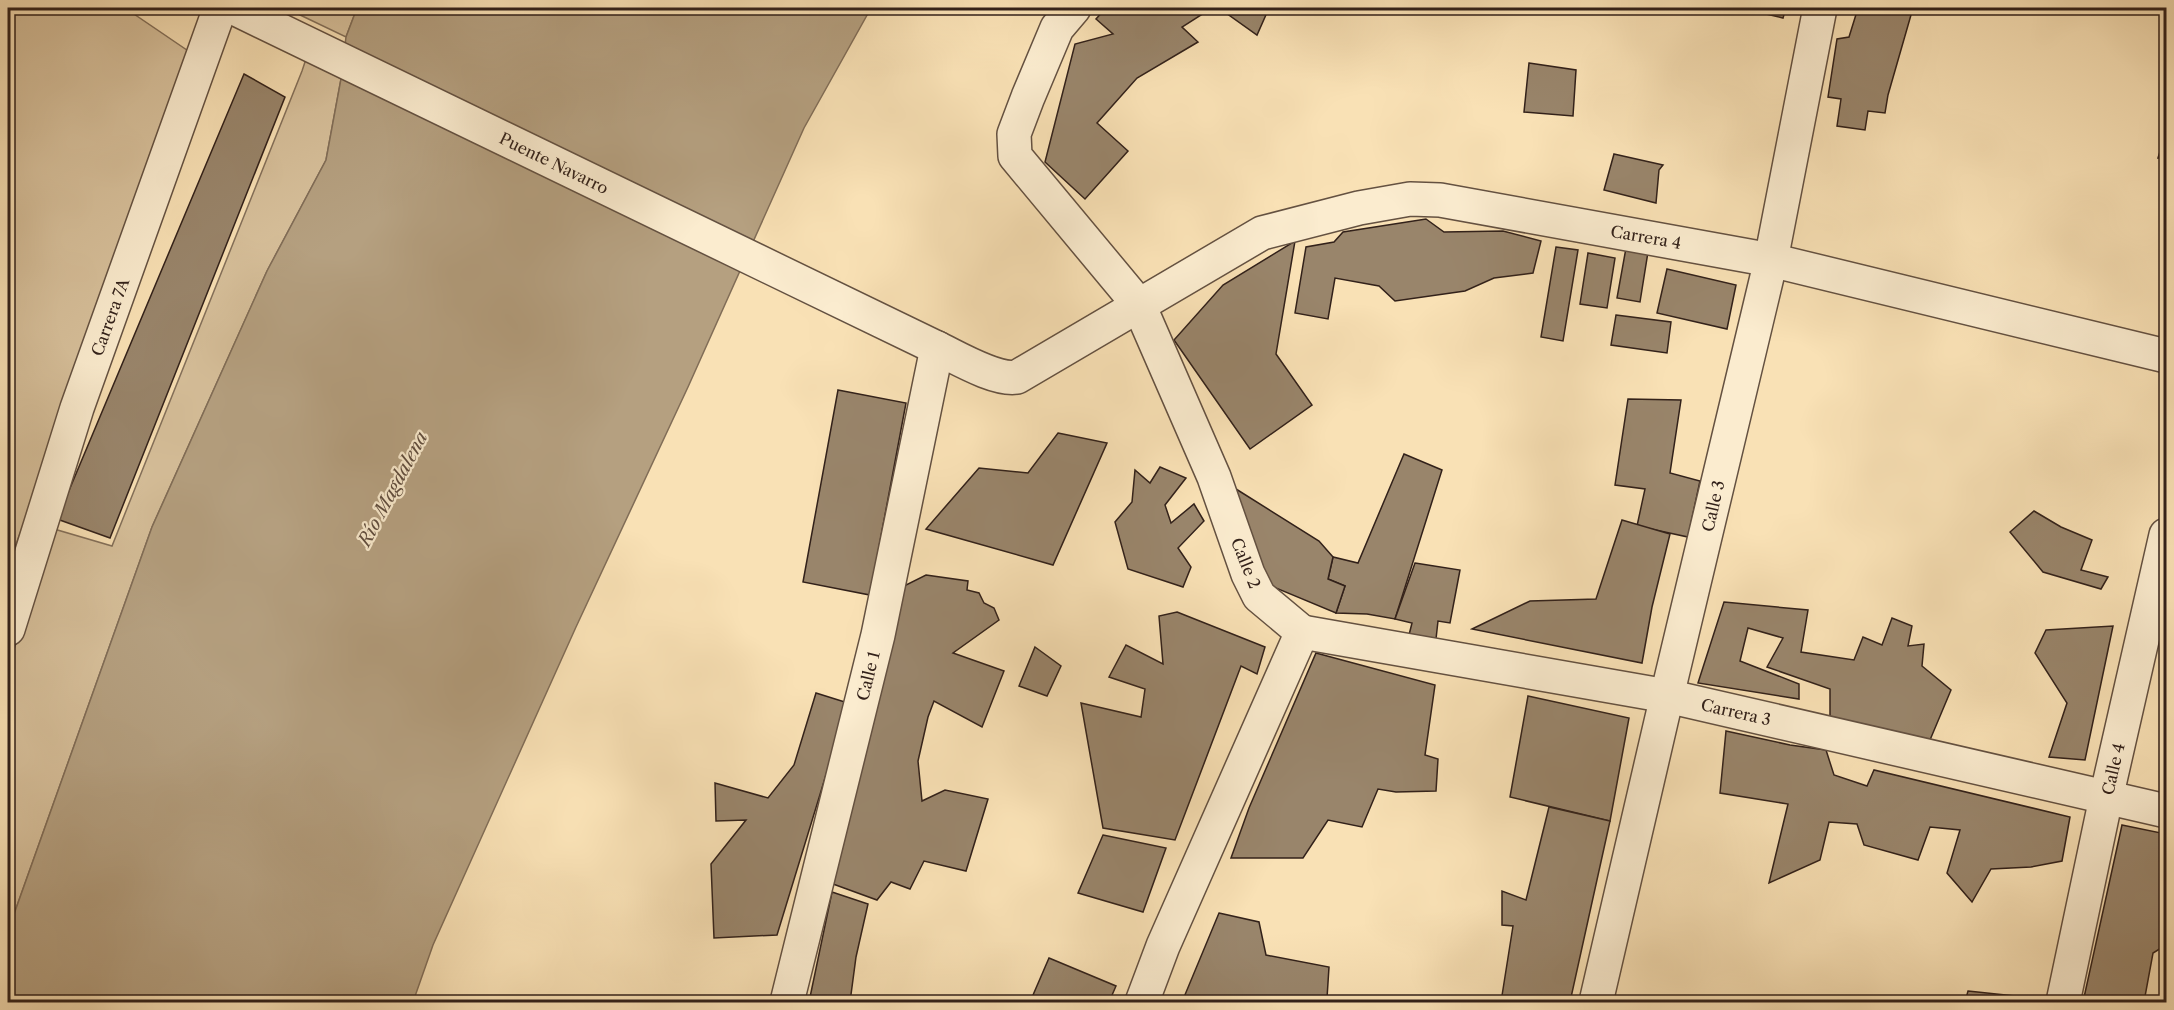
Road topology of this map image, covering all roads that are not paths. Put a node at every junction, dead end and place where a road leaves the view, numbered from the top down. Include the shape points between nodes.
1 (220, 8) edge
2 (234, 8) edge
3 (1074, 8) edge
4 (1820, 8) edge
5 (1771, 260) junction
6 (1139, 305) junction
7 (937, 348) junction
8 (2166, 356) edge
9 (2166, 536) edge
10 (8, 628) edge
11 (1302, 633) junction
12 (1667, 696) junction
13 (2106, 798) junction
14 (2166, 811) edge
15 (787, 1002) edge
16 (1142, 1002) edge
17 (1596, 1002) edge
18 (2063, 1002) edge

1 - 10 street, Carrera 7A via 77,408
2 - 7 street, Puente Navarro
3 - 6 street, Calle 2 via 1057,28 1014,134 1015,156
4 - 5 street, Calle 3
5 - 6 street, Carrera 4 via 1440,200 1410,199 1262,233
5 - 8 street, Carrera 4
5 - 12 street, Calle 3
6 - 7 street, Carrera 4 via 1017,377 1000,376
6 - 11 street, Calle 2 via 1214,477 1248,574 1259,596
7 - 15 street, Calle 1 via 878,634
9 - 13 street, Calle 4
11 - 12 street, Carrera 3
11 - 16 street via 1163,946
12 - 13 street, Carrera 3
12 - 17 street, Calle 3
13 - 14 street, Carrera 3
13 - 18 street, Calle 4

